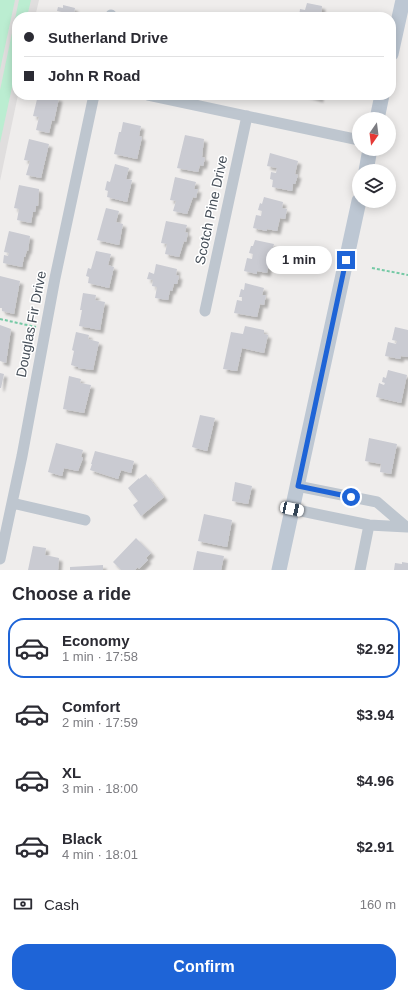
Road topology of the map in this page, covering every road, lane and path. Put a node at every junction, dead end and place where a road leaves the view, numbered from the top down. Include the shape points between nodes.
1 (403, 0) edge
2 (404, 16) edge
3 (396, 39) edge
4 (93, 100) edge
5 (172, 100) edge
6 (381, 100) edge
7 (378, 112) edge
8 (247, 116) junction
9 (352, 138) edge
10 (358, 208) edge
11 (372, 268) dead end
12 (408, 275) edge
13 (204, 310) dead end
14 (0, 319) edge
15 (38, 327) dead end
16 (298, 486) junction
17 (12, 503) junction
18 (292, 509) junction
19 (85, 520) dead end
20 (369, 525) junction
21 (406, 527) edge
22 (0, 559) edge
23 (279, 570) edge
24 (360, 570) edge

1 - 2 main road
2 - 3 main road
4 - 17 street, Douglas Fir Drive via 49,307
5 - 8 street
6 - 7 main road
8 - 9 street
8 - 13 street, Scotch Pine Drive
10 - 16 main road
11 - 12 path
14 - 15 path
16 - 18 main road
16 - 21 street via 377,502
17 - 19 street
17 - 22 street, Douglas Fir Drive
18 - 20 street
18 - 23 main road
20 - 21 street
20 - 24 street

